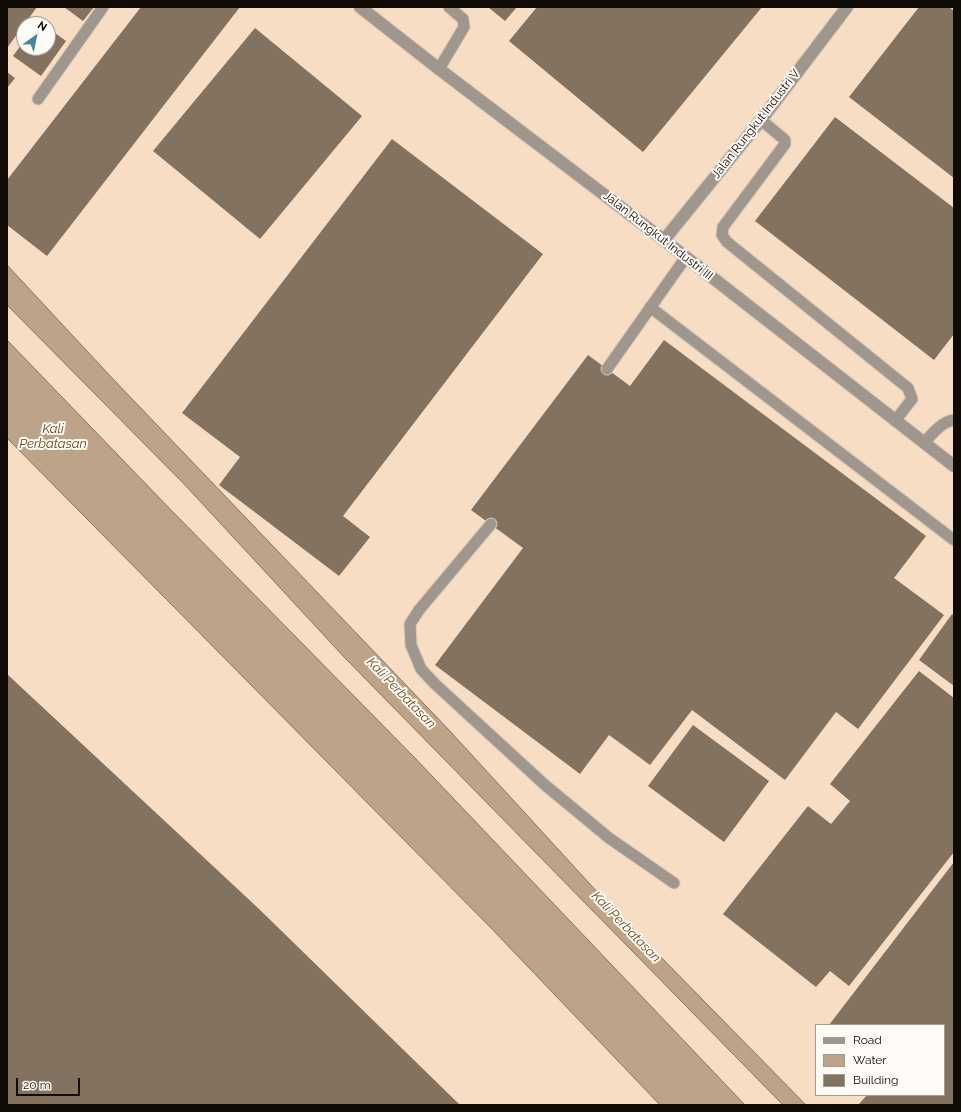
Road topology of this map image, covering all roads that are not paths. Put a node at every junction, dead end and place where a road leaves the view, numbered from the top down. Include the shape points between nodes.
1 (103, 7) edge
2 (360, 7) edge
3 (449, 7) edge
4 (847, 7) edge
5 (439, 69) junction
6 (38, 98) dead end
7 (761, 120) junction
8 (664, 240) junction
9 (686, 257) junction
10 (650, 307) junction
11 (606, 369) dead end
12 (954, 420) edge
13 (895, 421) junction
14 (924, 443) junction
15 (954, 466) edge
16 (491, 524) dead end
17 (954, 540) edge
18 (674, 883) dead end

1 - 6 lane
2 - 5 street, Jalan Rungkut Industri III
3 - 5 lane via 463,19 464,27
4 - 7 street, Jalan Rungkut Industri V
5 - 8 street, Jalan Rungkut Industri III
7 - 8 street, Jalan Rungkut Industri V
7 - 13 lane via 785,140 785,144 723,227 722,235 727,242 908,388 912,399
8 - 9 street, Jalan Rungkut Industri III
9 - 10 lane
9 - 13 street, Jalan Rungkut Industri III
10 - 11 lane
10 - 17 lane
12 - 14 lane via 935,430
13 - 14 street, Jalan Rungkut Industri III
14 - 15 street, Jalan Rungkut Industri III
16 - 18 lane via 410,624 411,645 421,669 545,785 609,838

